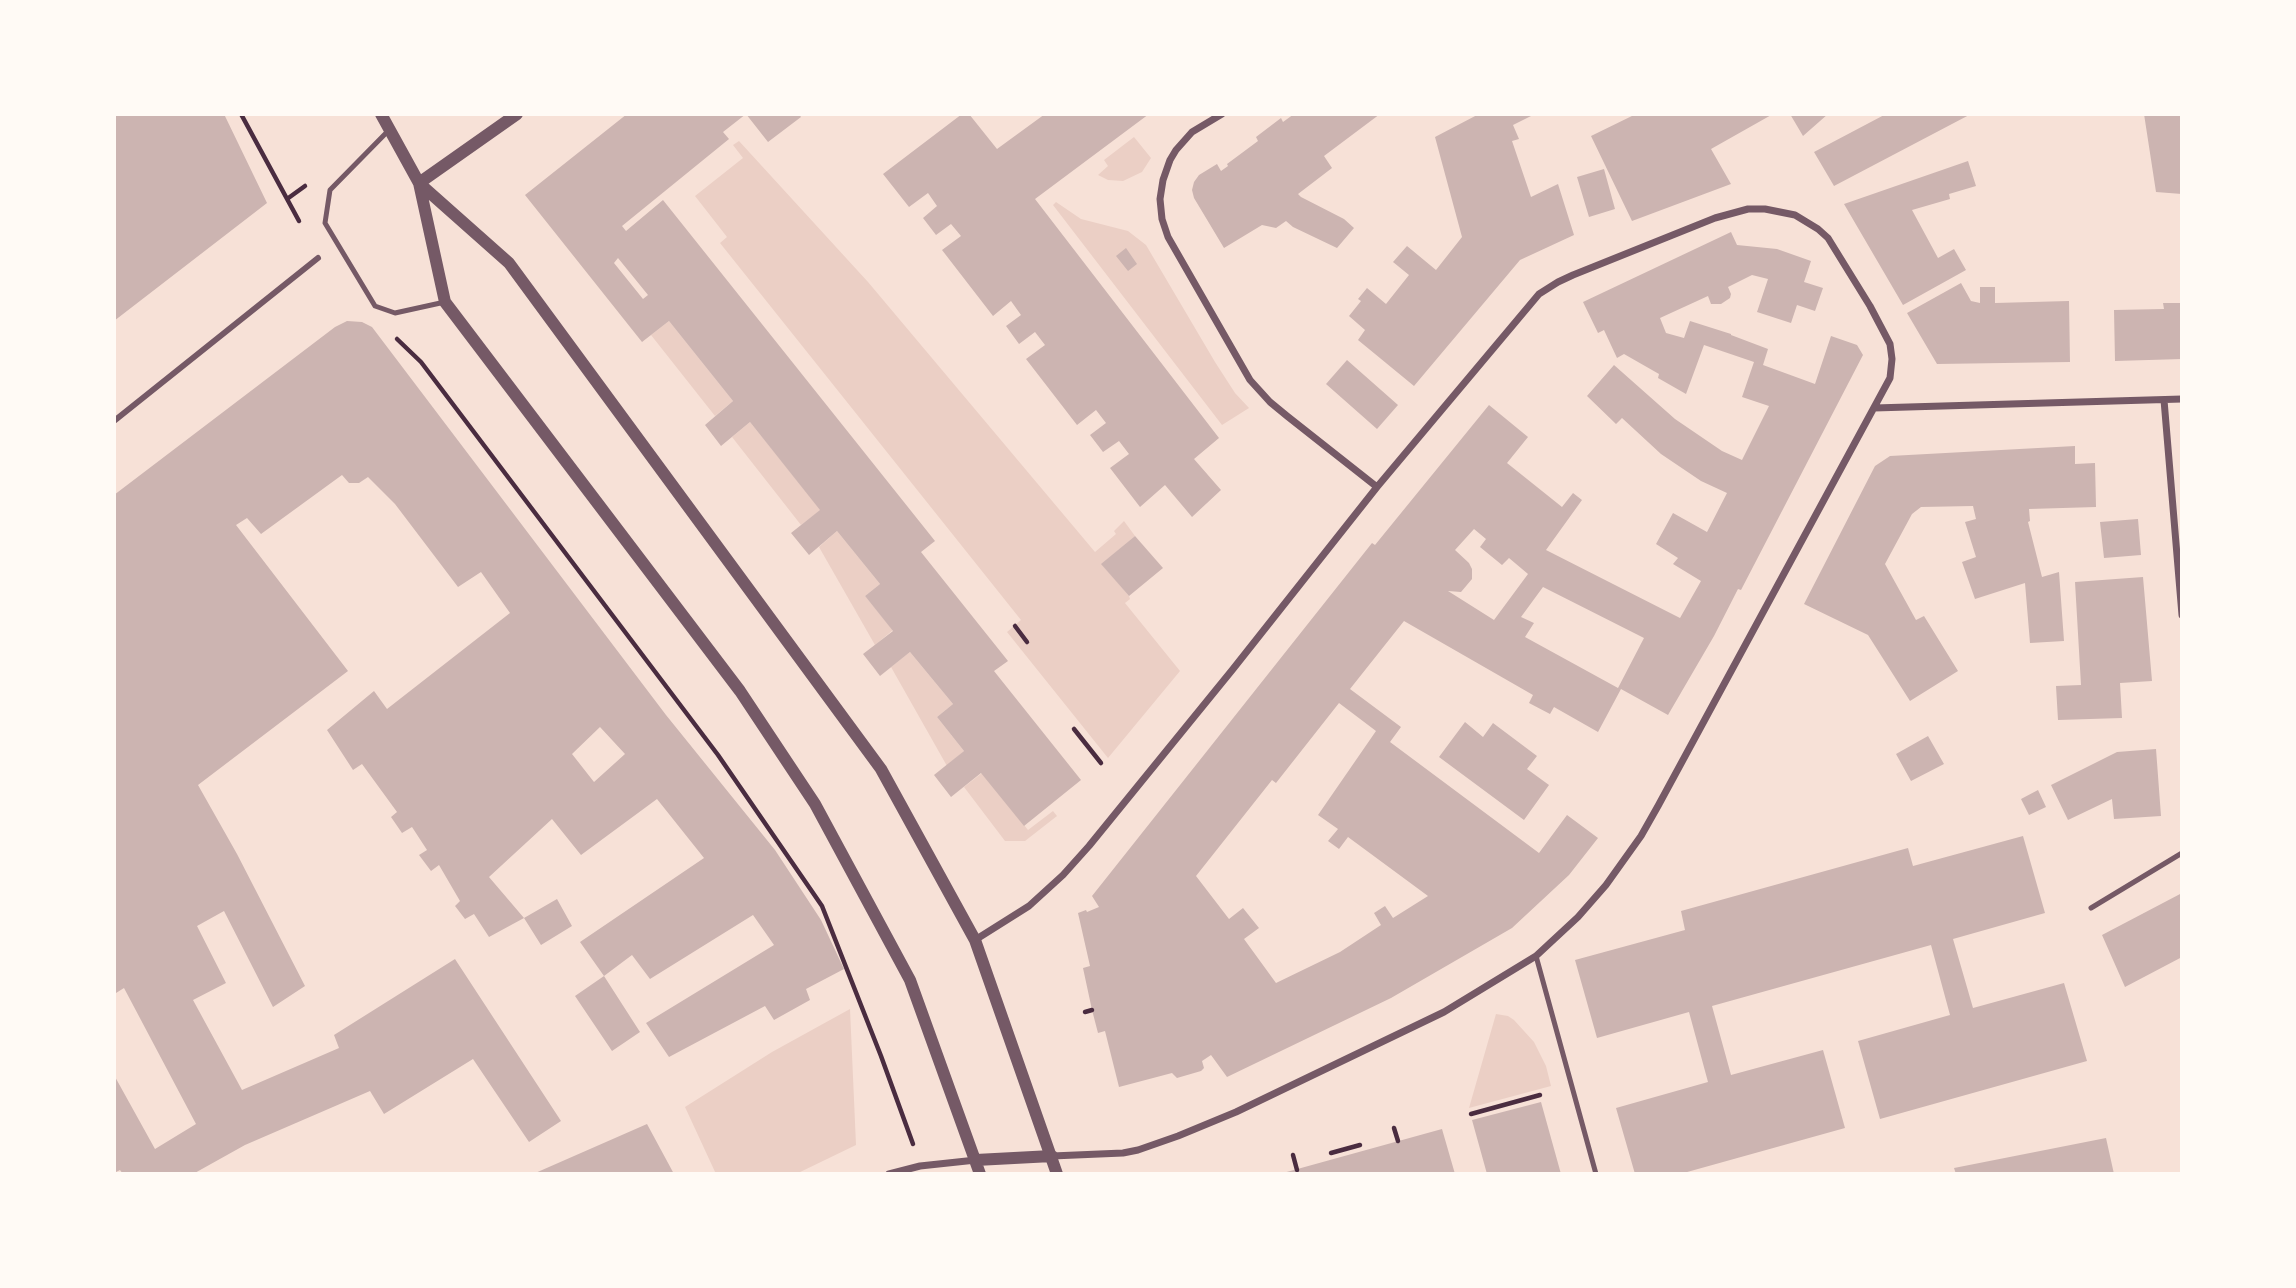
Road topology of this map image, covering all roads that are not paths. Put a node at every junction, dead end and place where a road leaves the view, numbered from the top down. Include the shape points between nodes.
1 (381, 114) edge
2 (517, 114) edge
3 (1222, 114) edge
4 (389, 130) junction
5 (419, 183) junction
6 (318, 258) dead end
7 (445, 302) junction
8 (2182, 399) edge
9 (2164, 400) junction
10 (1874, 408) junction
11 (114, 421) edge
12 (1377, 487) junction
13 (2182, 615) edge
14 (2182, 853) edge
15 (2091, 908) dead end
16 (975, 940) junction
17 (1536, 956) junction
18 (1052, 1156) junction
19 (976, 1160) junction
20 (889, 1174) edge
21 (980, 1174) edge
22 (1057, 1174) edge
23 (1596, 1174) edge

1 - 4 street
2 - 5 street
3 - 12 street via 1192,132 1170,160 1160,199 1168,237 1250,380 1273,405
4 - 5 street
4 - 7 lane via 330,190 325,223 375,306 395,313
5 - 7 street
5 - 16 street via 509,263 881,769
6 - 11 street
7 - 19 street via 740,691 815,804 910,980
8 - 9 street
9 - 10 street
9 - 13 street
10 - 12 street via 1890,378 1892,352 1877,317 1836,249 1818,229 1795,215 1748,209 1599,265 1539,294
10 - 17 street via 1641,836 1591,903
12 - 16 street via 1080,855 1030,906
14 - 15 lane
16 - 18 street
17 - 18 street via 1444,1012 1208,1124 1138,1150
17 - 23 lane
18 - 19 street
18 - 22 street
19 - 20 street
19 - 21 street

